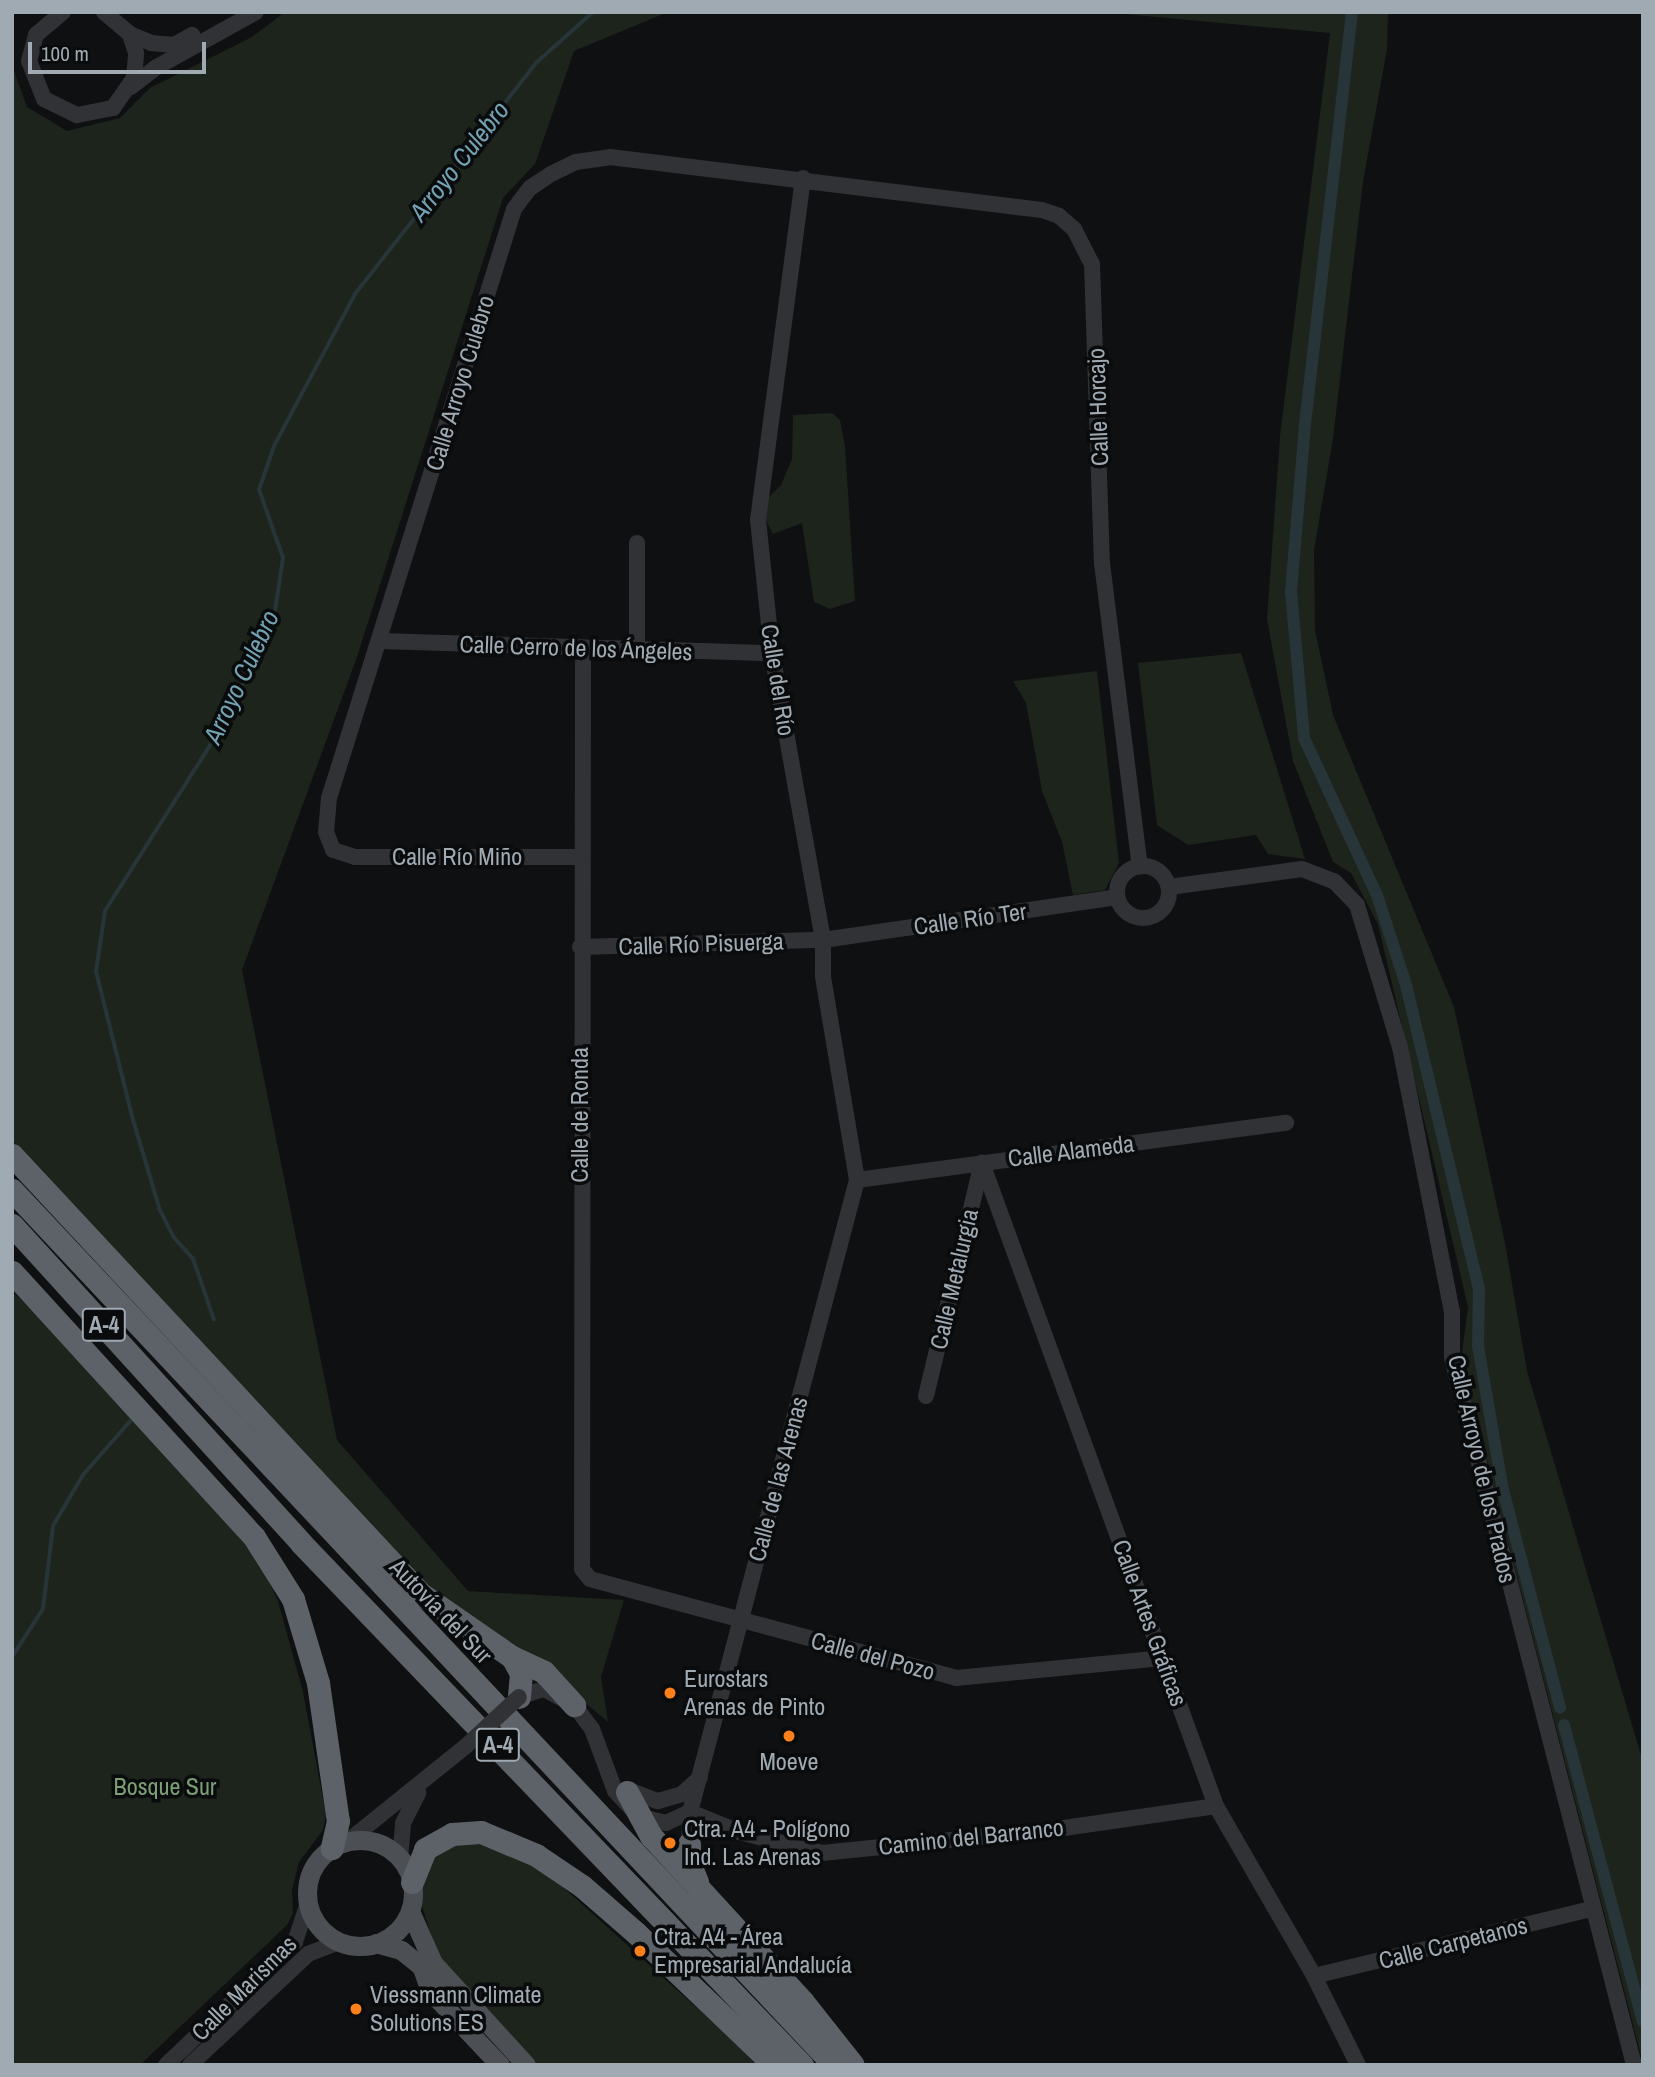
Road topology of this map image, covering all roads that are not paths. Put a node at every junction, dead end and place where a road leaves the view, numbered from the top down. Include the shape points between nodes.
1 (104, 12) edge
2 (238, 12) edge
3 (256, 12) edge
4 (58, 13) edge
5 (130, 34) junction
6 (129, 88) junction
7 (803, 178) junction
8 (637, 543) dead end
9 (380, 641) junction
10 (583, 648) junction
11 (637, 650) junction
12 (772, 653) junction
13 (333, 850) joint
14 (581, 857) junction
15 (1140, 867) junction
16 (1169, 887) junction
17 (1117, 897) junction
18 (823, 940) junction
19 (580, 947) junction
20 (1286, 1123) dead end
21 (12, 1155) edge
22 (982, 1163) junction
23 (857, 1180) junction
24 (12, 1190) edge
25 (12, 1226) edge
26 (12, 1244) edge
27 (12, 1272) edge
28 (229, 1386) junction
29 (926, 1396) dead end
30 (196, 1424) junction
31 (590, 1578) joint
32 (740, 1622) junction
33 (423, 1630) junction
34 (512, 1657) junction
35 (1163, 1658) junction
36 (519, 1697) junction
37 (574, 1705) junction
38 (599, 1746) junction
39 (700, 1777) junction
40 (428, 1780) junction
41 (628, 1791) junction
42 (675, 1798) junction
43 (1216, 1806) junction
44 (690, 1812) junction
45 (638, 1816) junction
46 (689, 1844) joint
47 (340, 1845) junction
48 (400, 1858) junction
49 (412, 1882) junction
50 (702, 1891) junction
51 (308, 1903) junction
52 (1591, 1909) junction
53 (410, 1911) junction
54 (340, 1942) junction
55 (376, 1943) junction
56 (425, 1967) junction
57 (1314, 1976) junction
58 (166, 2065) edge
59 (190, 2065) edge
60 (500, 2065) edge
61 (517, 2065) edge
62 (526, 2065) edge
63 (774, 2065) edge
64 (802, 2065) edge
65 (834, 2065) edge
66 (853, 2065) edge
67 (1358, 2065) edge
68 (1634, 2065) edge

1 - 5 street
2 - 5 street via 174,45 151,43
3 - 6 street via 155,68
4 - 6 street via 36,35 29,61 44,99 77,115 96,114 113,108
5 - 6 street via 136,52
7 - 9 street, Calle Arroyo Culebro via 594,157 530,188 514,209
7 - 12 street, Calle del Río via 758,520
7 - 15 street, Calle Horcajo via 1042,210 1059,216 1085,246 1092,264 1096,324 1102,563
8 - 11 street
9 - 10 street, Calle Cerro de los Ángeles
9 - 13 street, Calle Arroyo Culebro via 329,799 326,832
10 - 11 street, Calle Cerro de los Ángeles
10 - 14 street, Calle de Ronda
11 - 12 street, Calle Cerro de los Ángeles
12 - 18 street, Calle del Río
13 - 14 street, Calle Río Miño via 355,856
14 - 19 street, Calle de Ronda
15 - 16 street via 1155,869
15 - 17 street via 1125,874
16 - 17 street via 1167,903 1148,918 1132,916
16 - 52 street, Calle Arroyo de los Prados via 1302,869 1334,881 1357,905 1400,1047 1452,1311 1452,1358
17 - 18 street, Calle Río Ter
18 - 19 street, Calle Río Pisuerga
18 - 23 street, Calle del Río via 823,976
19 - 31 street, Calle de Ronda via 579,1539 582,1569
20 - 22 street, Calle Alameda
21 - 28 highway
22 - 23 street, Calle Alameda
22 - 29 street, Calle Metalurgia
22 - 35 street, Calle Artes Gráficas
23 - 32 street, Calle de las Arenas
24 - 33 highway, Autovía del Sur / A-4
25 - 30 highway, A-4
26 - 30 highway via 159,1400
27 - 47 highway via 254,1536 293,1599 304,1626 322,1709
28 - 33 highway via 327,1513 397,1589
28 - 34 highway via 421,1594
30 - 64 highway, A-4 via 301,1543
31 - 32 street, Calle del Pozo
32 - 35 street, Calle del Pozo via 956,1678
32 - 39 street, Calle de las Arenas
33 - 65 highway, Autovía del Sur / A-4
34 - 36 highway via 521,1673
34 - 37 highway via 544,1672
35 - 43 street, Calle Artes Gráficas
36 - 37 street via 544,1689
36 - 40 street, bridge
37 - 38 street
38 - 41 street
38 - 45 street via 615,1791
39 - 42 street
39 - 44 street, Calle de las Arenas
40 - 47 street
40 - 48 street via 403,1823
41 - 42 street via 658,1801
41 - 45 highway
42 - 44 street
43 - 44 street, Camino del Barranco via 1050,1830 821,1853 739,1832
43 - 57 street, Calle Artes Gráficas
44 - 45 street via 666,1823
44 - 46 street, Calle de las Arenas
45 - 50 highway
46 - 50 highway via 689,1862
47 - 48 main road via 376,1842
47 - 51 main road via 309,1878
48 - 49 main road
49 - 53 main road
49 - 63 highway via 425,1849 452,1834 481,1832 536,1855 582,1886 636,1933
50 - 66 highway
51 - 54 main road via 323,1931
51 - 58 street, Calle Marismas via 296,1942
52 - 57 street, Calle Carpetanos
52 - 68 street, Calle Arroyo de los Prados
53 - 55 main road via 397,1931
53 - 62 main road via 433,1963
54 - 55 main road
54 - 59 street, Calle Marismas via 308,1954
55 - 56 main road via 401,1950
56 - 60 main road via 430,1991
56 - 61 main road
57 - 67 street, Calle Artes Gráficas

